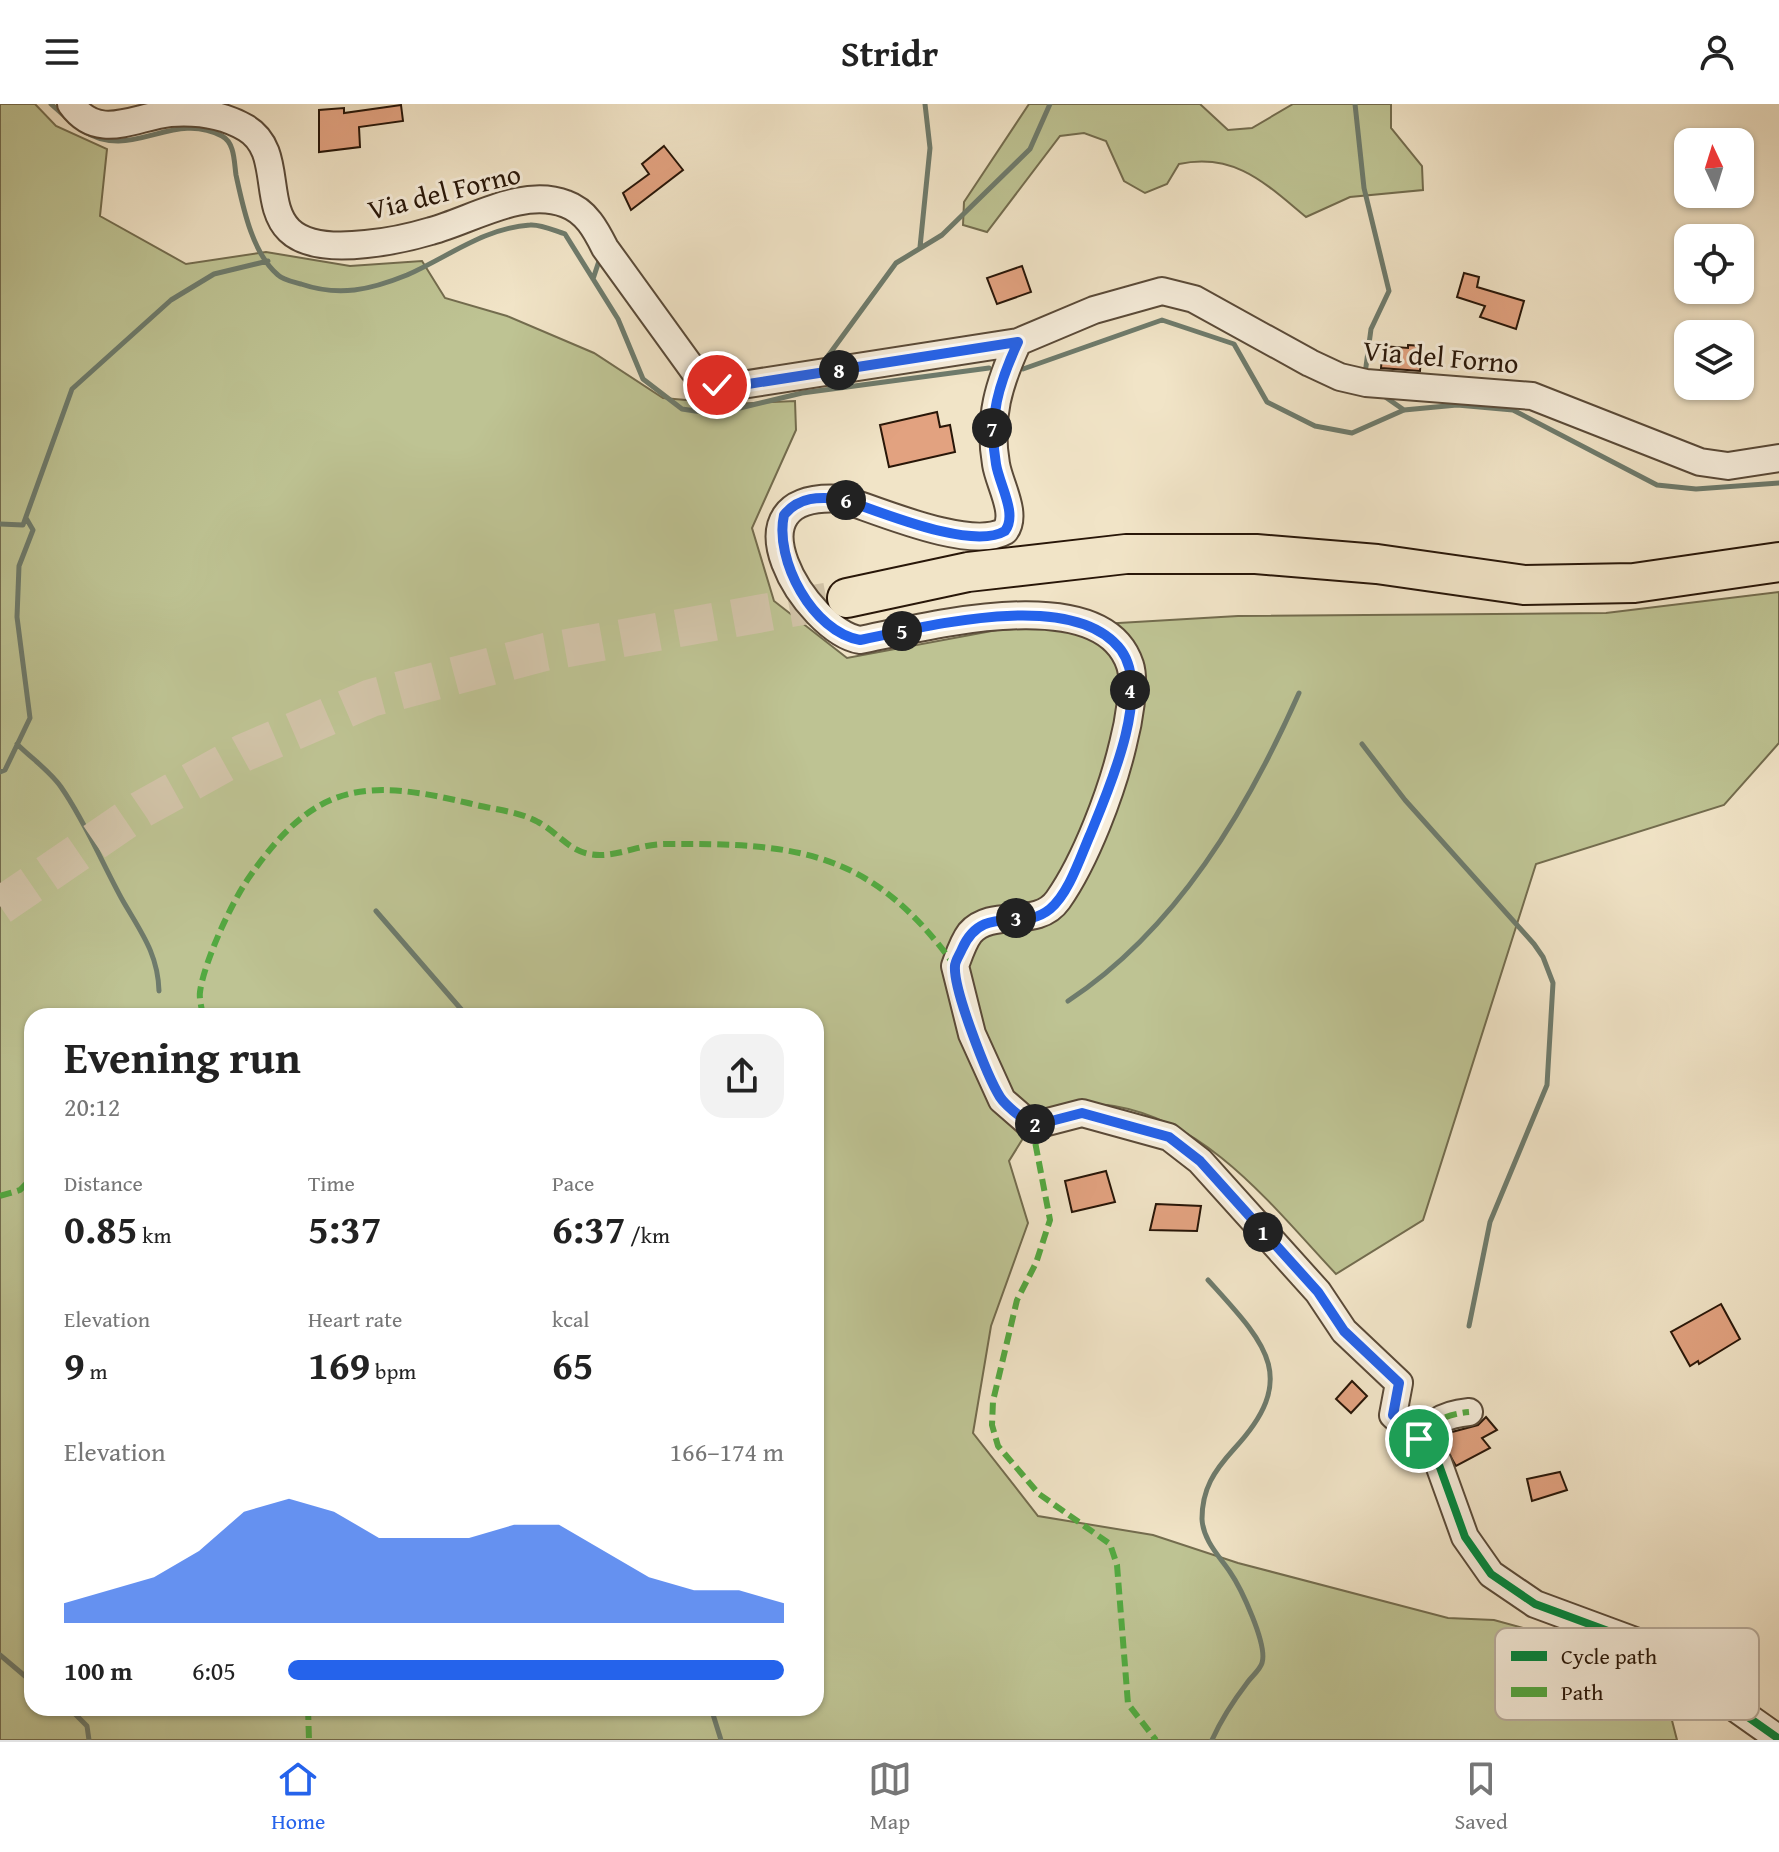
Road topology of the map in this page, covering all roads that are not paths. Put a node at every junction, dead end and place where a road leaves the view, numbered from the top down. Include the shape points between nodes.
1 (71, 104) edge
2 (1018, 342) junction
3 (1779, 458) edge
4 (1779, 562) edge
5 (847, 598) tunnel mouth
6 (1469, 1412) dead end
7 (1422, 1443) junction
8 (1600, 1628) edge
9 (1752, 1720) edge
10 (1779, 1739) edge

1 - 2 street, Via del Forno via 77,114 110,126 189,112 248,129 261,142 282,222 293,234 315,243 365,244 430,231 514,203 568,204 595,228 694,371 717,385
2 - 3 street, Via del Forno via 1094,310 1162,291 1216,310 1340,377 1532,396 1700,462 1728,466
2 - 7 street via 996,392 992,427 1010,520 1005,531 964,536 822,497 805,499 784,515 781,548 797,586 843,637 860,640 981,616 1037,616 1091,625 1121,650 1131,666 1129,722 1117,770 1079,861 1048,911 984,923 968,936 955,966 972,1034 1002,1100 1032,1126 1082,1113 1108,1118 1169,1137 1200,1161 1318,1292 1344,1331 1399,1383 1393,1415
4 - 5 highway via 1634,583 1524,585 1256,554 1126,554 968,572
6 - 7 street via 1443,1418 1425,1431
7 - 8 street via 1438,1462 1465,1537 1491,1574 1535,1604
9 - 10 street

